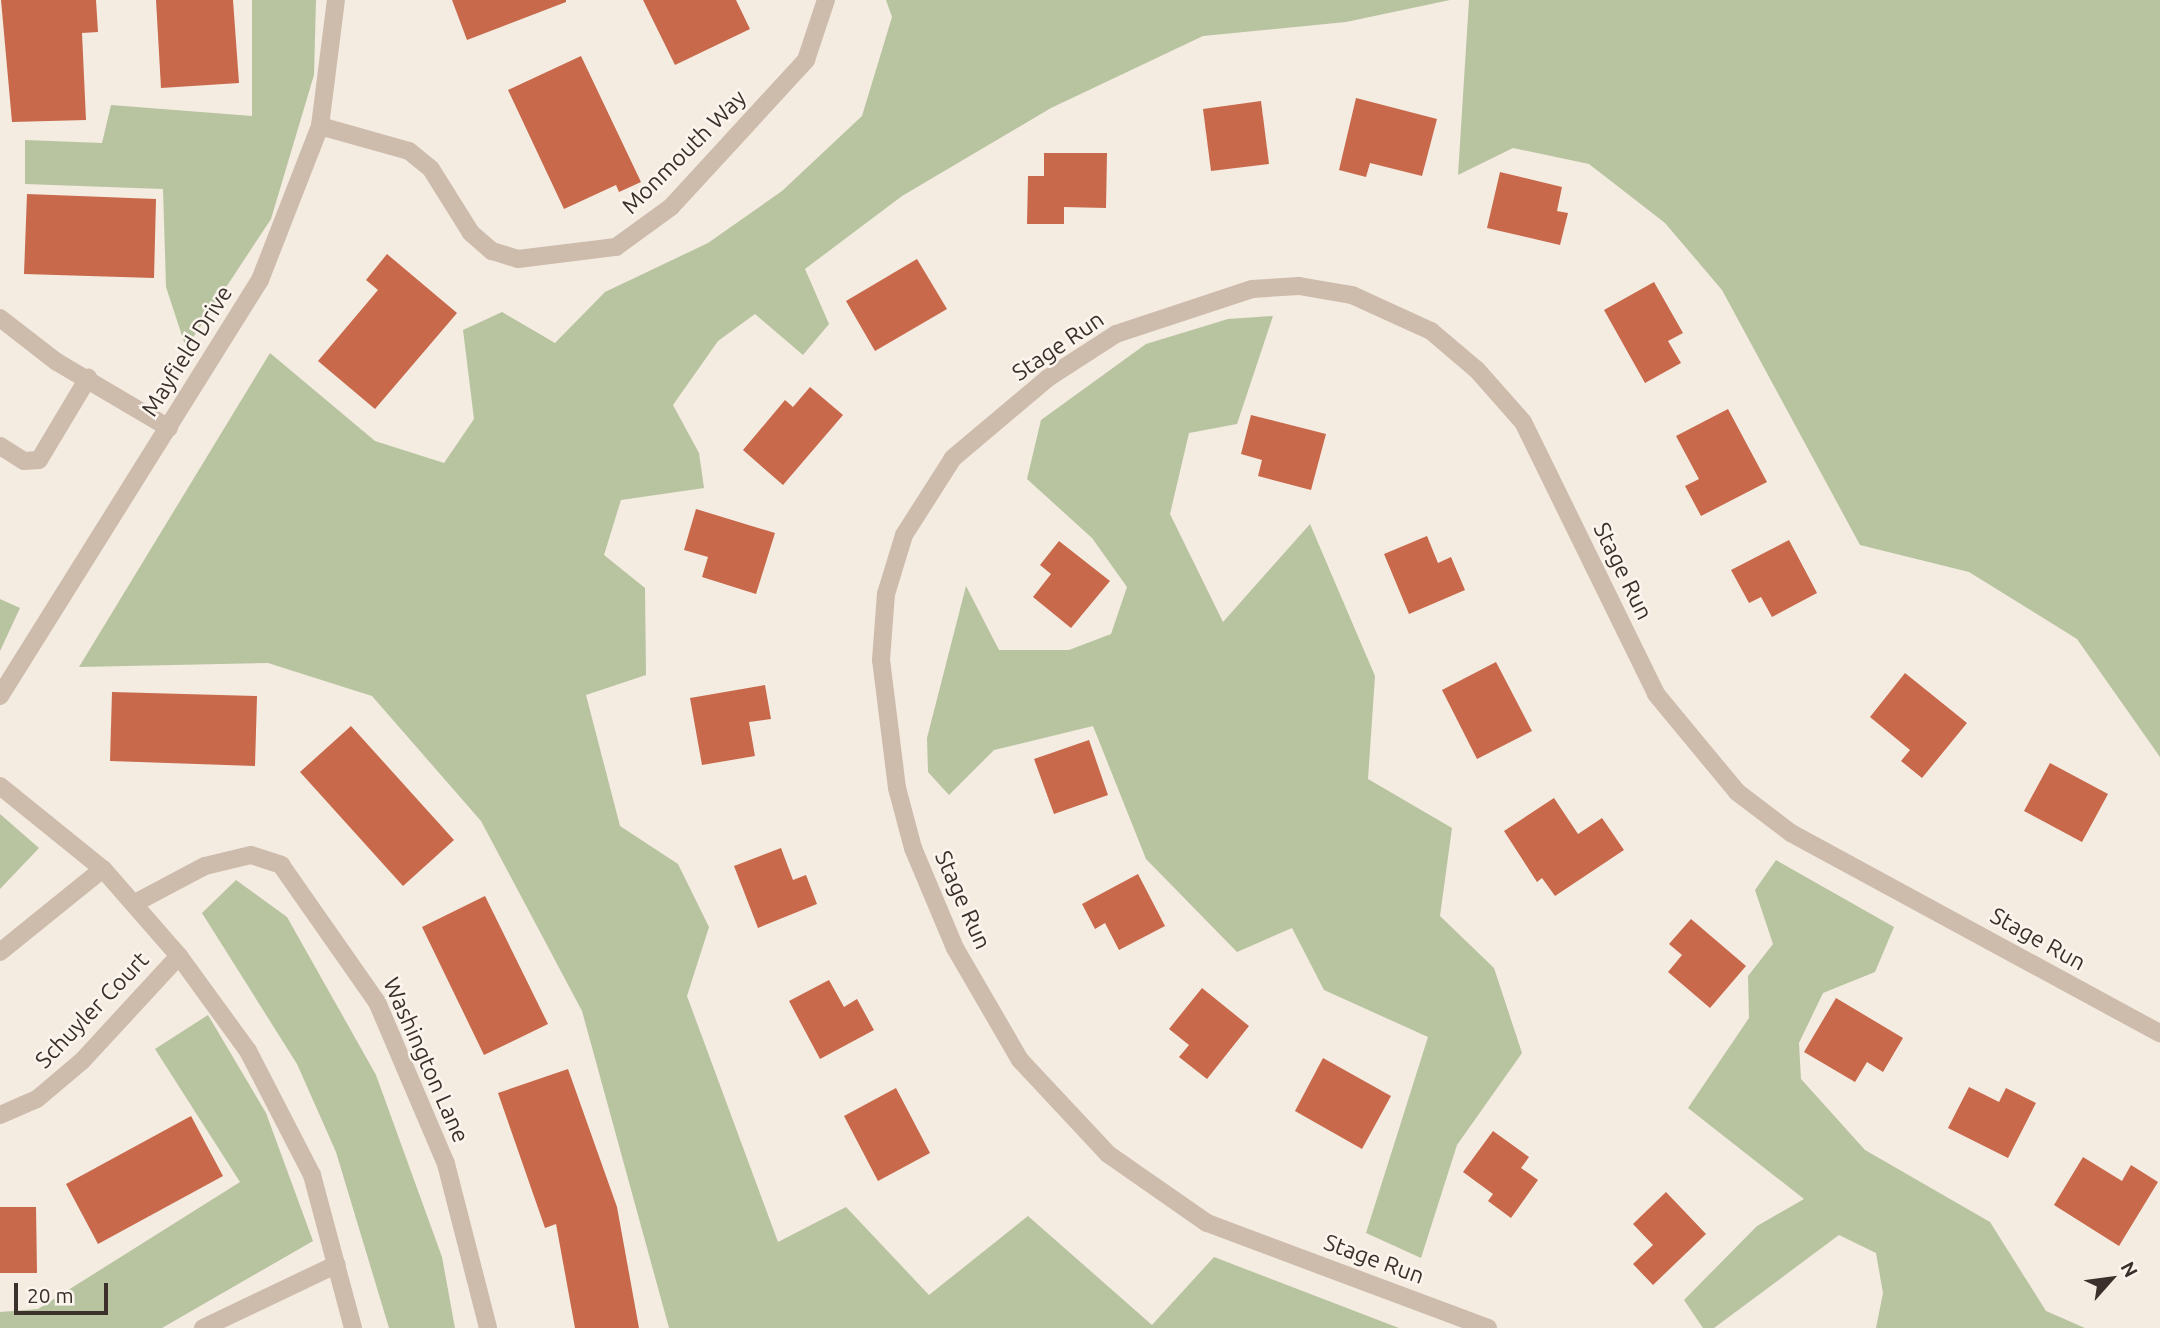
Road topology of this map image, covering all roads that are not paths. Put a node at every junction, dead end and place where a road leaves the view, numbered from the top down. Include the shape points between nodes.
1 (336, 0) edge
2 (826, 0) edge
3 (320, 126) junction
4 (0, 318) edge
5 (88, 378) junction
6 (169, 428) junction
7 (0, 446) edge
8 (0, 696) edge
9 (0, 786) edge
10 (103, 869) junction
11 (135, 903) junction
12 (0, 953) edge
13 (179, 956) junction
14 (2160, 1034) edge
15 (0, 1115) edge
16 (337, 1264) junction
17 (203, 1328) edge
18 (353, 1328) edge
19 (488, 1328) edge
20 (1488, 1328) edge

1 - 3 street, Mayfield Drive
2 - 3 street, Monmouth Way via 806,60 671,207 615,247 518,259 492,251 471,233 431,169 409,151
3 - 6 street, Mayfield Drive via 260,280
4 - 5 street
5 - 6 street
5 - 7 street via 39,460 24,461
6 - 8 street, Mayfield Drive
9 - 10 street
10 - 11 street
10 - 12 street
11 - 13 street
11 - 19 street, Washington Lane via 205,866 251,855 281,865 377,1002 446,1164
13 - 15 street, Schuyler Court via 82,1061 37,1099
13 - 16 street via 248,1051 287,1121 312,1175
14 - 20 street, Stage Run via 1791,833 1737,792 1656,694 1523,422 1477,370 1431,331 1352,295 1299,286 1252,289 1116,334 1048,378 953,458 904,535 886,594 881,660 897,788 914,848 956,948 1020,1060 1108,1154 1207,1223
16 - 17 street
16 - 18 street

